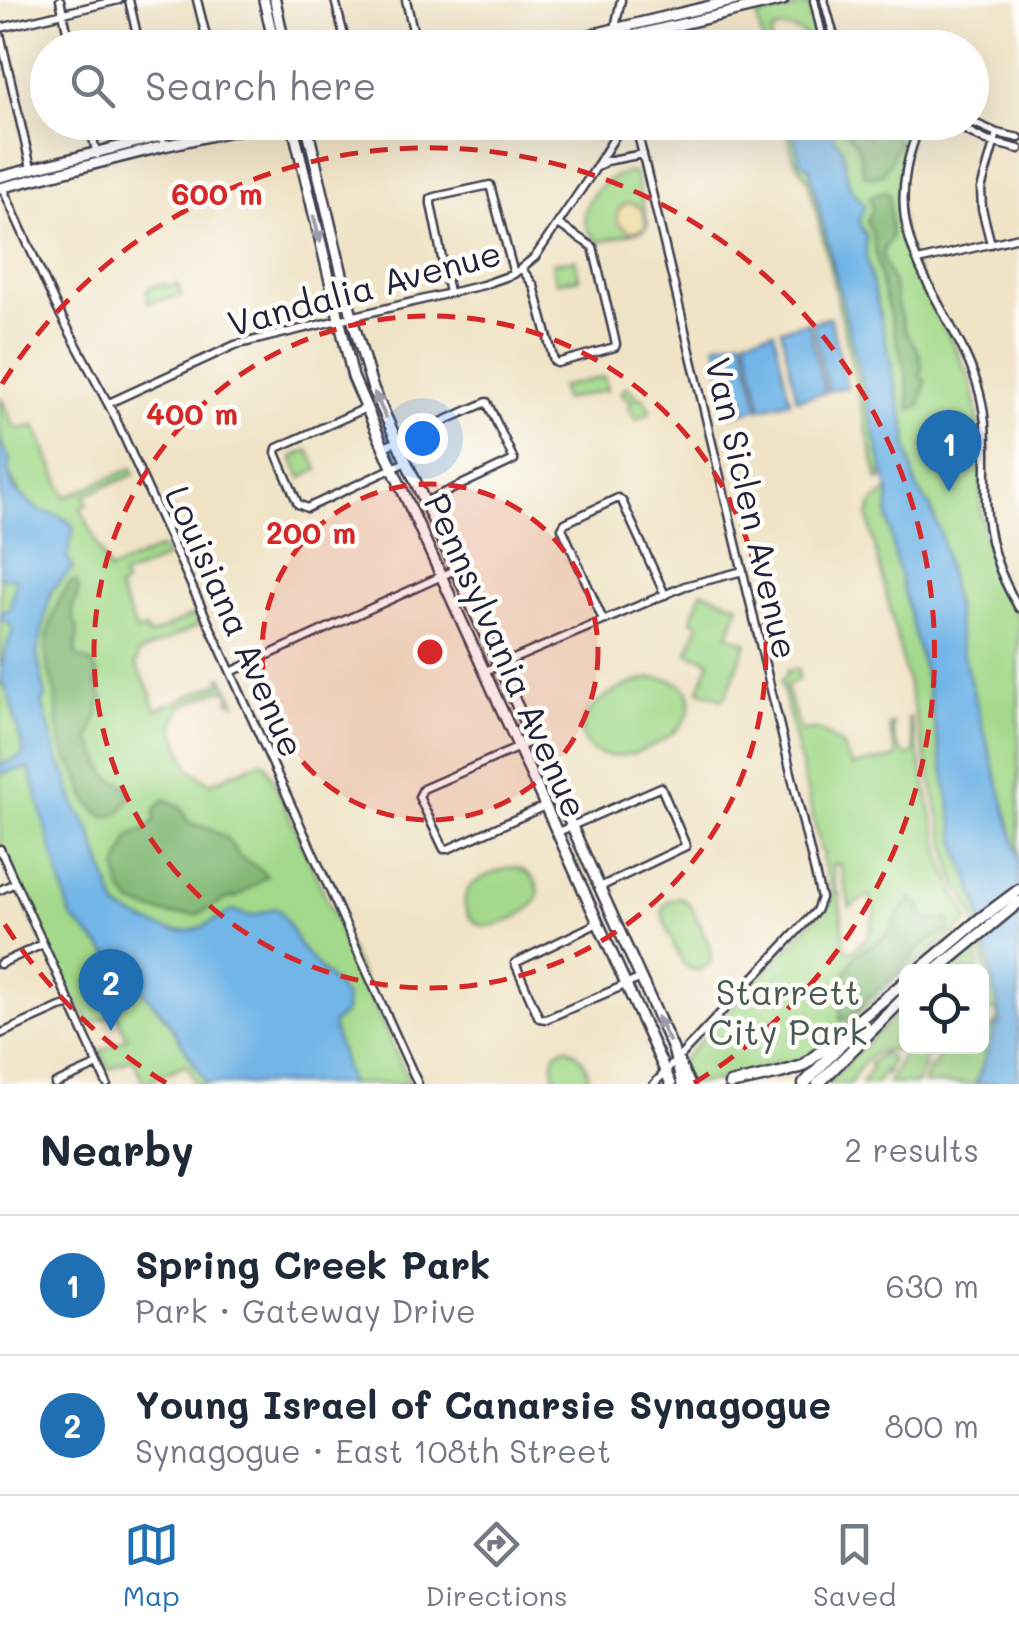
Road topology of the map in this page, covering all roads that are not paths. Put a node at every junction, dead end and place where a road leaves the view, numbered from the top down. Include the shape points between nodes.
1 (60, 0) edge
2 (119, 0) edge
3 (129, 0) edge
4 (197, 0) edge
5 (264, 0) edge
6 (274, 0) edge
7 (335, 0) edge
8 (406, 0) edge
9 (621, 0) edge
10 (736, 0) edge
11 (783, 0) edge
12 (814, 0) edge
13 (824, 0) edge
14 (63, 14) junction
15 (67, 30) edge
16 (136, 30) edge
17 (204, 30) edge
18 (271, 30) edge
19 (282, 30) edge
20 (342, 30) edge
21 (413, 30) edge
22 (618, 30) edge
23 (642, 30) edge
24 (652, 30) edge
25 (821, 30) edge
26 (832, 30) edge
27 (0, 31) edge
28 (989, 130) edge
29 (996, 133) junction
30 (1019, 138) edge
31 (94, 140) edge
32 (169, 140) edge
33 (296, 140) edge
34 (310, 140) edge
35 (613, 140) edge
36 (639, 140) edge
37 (914, 140) edge
38 (988, 140) edge
39 (163, 141) joint
40 (994, 143) junction
41 (1019, 149) edge
42 (642, 154) junction
43 (98, 158) junction
44 (31, 168) junction
45 (593, 172) junction
46 (0, 184) edge
47 (558, 224) junction
48 (1019, 238) edge
49 (991, 244) junction
50 (918, 262) junction
51 (522, 269) junction
52 (514, 274) junction
53 (449, 293) junction
54 (352, 318) junction
55 (340, 320) junction
56 (109, 403) junction
57 (366, 408) junction
58 (396, 442) junction
59 (384, 447) junction
60 (406, 462) junction
61 (393, 468) junction
62 (426, 502) junction
63 (455, 570) junction
64 (743, 572) junction
65 (442, 577) junction
66 (665, 594) junction
67 (1019, 608) edge
68 (604, 620) junction
69 (499, 664) junction
70 (485, 671) junction
71 (231, 672) junction
72 (532, 741) junction
73 (519, 747) junction
74 (546, 806) junction
75 (571, 826) junction
76 (558, 832) junction
77 (0, 849) edge
78 (15, 883) junction
79 (598, 887) junction
80 (0, 890) edge
81 (1019, 890) edge
82 (1019, 902) edge
83 (599, 923) junction
84 (966, 937) junction
85 (43, 944) junction
86 (0, 964) edge
87 (929, 964) edge
88 (941, 964) edge
89 (639, 979) junction
90 (626, 984) junction
91 (899, 987) edge
92 (899, 987) edge
93 (72, 1004) junction
94 (899, 1004) edge
95 (0, 1034) edge
96 (676, 1058) junction
97 (98, 1064) junction
98 (665, 1072) junction
99 (55, 1084) edge
100 (106, 1084) edge
101 (418, 1084) edge
102 (654, 1084) edge
103 (672, 1084) edge
104 (686, 1084) edge
105 (730, 1084) edge
106 (804, 1084) edge
107 (821, 1084) edge

1 - 14 street
2 - 14 street
3 - 16 street
4 - 17 street
5 - 18 main road
6 - 19 main road
7 - 20 street
8 - 21 street
9 - 22 street
10 - 23 main road
11 - 24 main road
12 - 25 street
13 - 26 street
14 - 15 street
14 - 27 street
27 - 44 street
28 - 29 street
29 - 30 street
29 - 40 street
31 - 43 street
32 - 39 main road
33 -> 55 main road, Pennsylvania Avenue
34 - 54 main road, Pennsylvania Avenue
35 - 45 street, Vandalia Avenue
36 - 42 street, Van Siclen Avenue
37 - 50 street via 903,194
38 - 40 street
39 - 43 main road
40 - 41 street
40 - 49 street via 981,194
42 - 45 street via 606,161
42 - 64 street, Van Siclen Avenue
43 - 44 main road
43 - 46 main road
44 - 46 main road
45 - 47 street, Vandalia Avenue
46 - 56 street, Louisiana Avenue
47 - 51 street, Vandalia Avenue
47 - 51 street via 593,247 615,347 554,361 534,286
48 - 49 street
49 - 50 street
50 - 67 street via 978,388 990,536
51 - 52 street, Vandalia Avenue
52 - 53 street, Vandalia Avenue
52 - 53 street via 490,185 435,197 430,204
53 - 54 street, Vandalia Avenue
54 - 55 street, Vandalia Avenue
58 -> 54 main road, Pennsylvania Avenue
55 - 56 street, Vandalia Avenue via 235,345
55 - 57 main road, Pennsylvania Avenue
56 - 71 street, Louisiana Avenue
57 - 59 main road, Pennsylvania Avenue
57 - 61 street via 277,448 298,504 306,508
58 - 59 street
58 - 60 main road, Pennsylvania Avenue
58 - 62 street via 487,402 514,460
59 - 61 main road, Pennsylvania Avenue
60 - 61 street
60 - 62 main road, Pennsylvania Avenue
61 - 65 main road, Pennsylvania Avenue
62 - 63 main road, Pennsylvania Avenue
63 - 65 street
63 - 69 main road, Pennsylvania Avenue
64 - 66 street
64 - 96 street, Van Siclen Avenue via 819,905
65 - 70 main road, Pennsylvania Avenue
65 - 71 street
66 - 68 street
66 - 68 street via 618,498 562,528
68 - 69 street
69 - 70 street
69 - 72 main road, Pennsylvania Avenue
70 - 73 main road, Pennsylvania Avenue
71 - 101 street, Louisiana Avenue
72 - 73 street
72 - 75 main road, Pennsylvania Avenue
73 - 74 main road, Pennsylvania Avenue
73 - 74 street via 419,793 440,846 448,849
74 - 76 main road, Pennsylvania Avenue
75 - 76 street
75 - 79 main road, Pennsylvania Avenue
75 - 79 street via 661,787 686,846
76 - 83 main road, Pennsylvania Avenue
77 - 78 street
78 - 80 street
78 - 85 street
79 - 89 main road, Pennsylvania Avenue
81 - 84 highway
82 - 84 highway
83 - 90 main road, Pennsylvania Avenue
83 - 90 street via 515,967 542,1020
84 - 87 highway
84 - 88 highway
85 - 86 street
85 - 93 street
89 - 90 street
96 -> 89 main road, Pennsylvania Avenue
90 - 98 main road, Pennsylvania Avenue
91 - 105 highway via 803,1066
92 - 106 highway
93 - 95 street
93 - 97 street
94 - 107 highway
96 - 98 street
96 - 104 highway
97 - 99 street
97 - 100 street
98 - 102 street
98 - 103 main road, Pennsylvania Avenue

